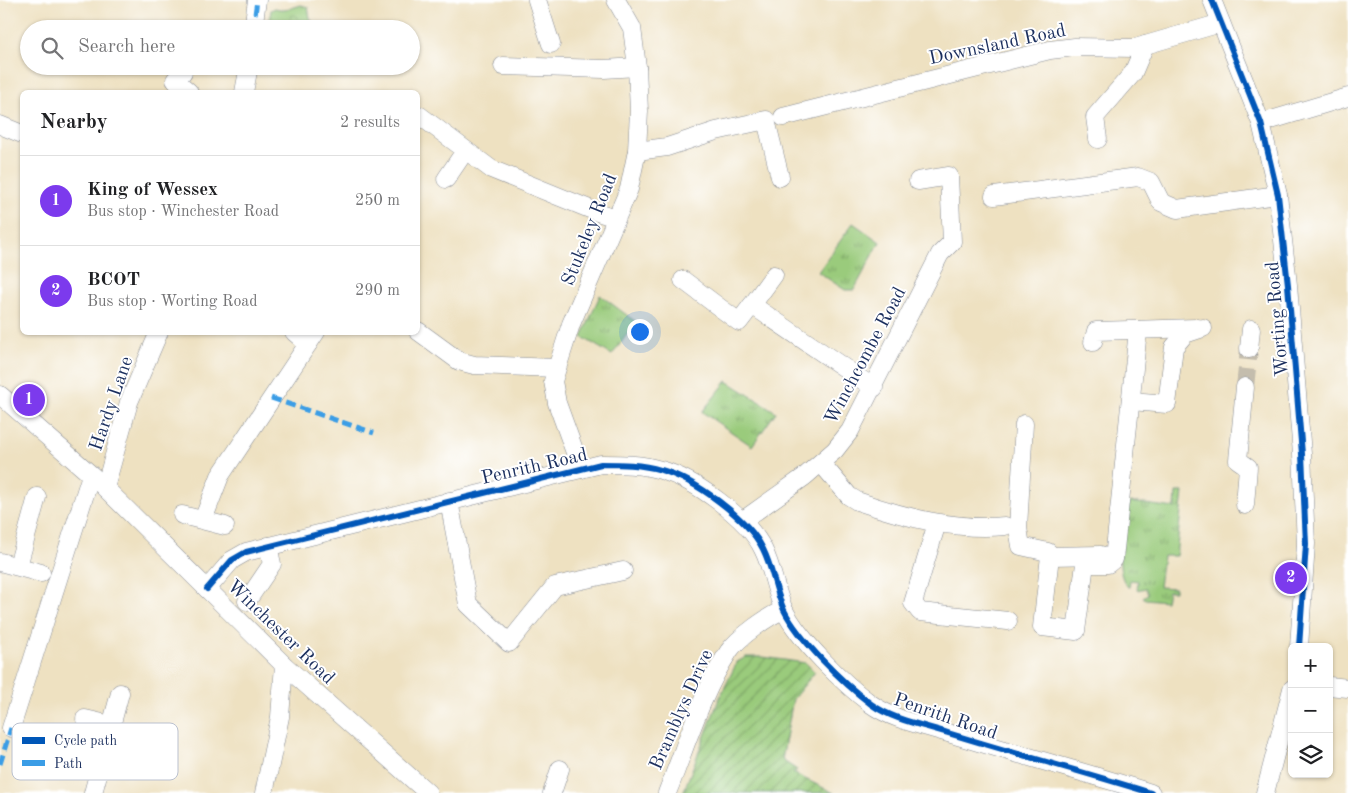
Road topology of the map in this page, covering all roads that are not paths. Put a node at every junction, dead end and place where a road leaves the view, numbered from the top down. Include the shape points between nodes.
1 (257, 0) edge
2 (537, 0) edge
3 (616, 0) edge
4 (1212, 0) edge
5 (254, 20) edge
6 (1221, 22) junction
7 (551, 44) dead end
8 (1145, 45) junction
9 (502, 66) dead end
10 (637, 67) junction
11 (180, 75) edge
12 (247, 75) edge
13 (193, 90) edge
14 (244, 90) edge
15 (1348, 97) edge
16 (420, 116) edge
17 (774, 118) junction
18 (1261, 123) junction
19 (0, 124) edge
20 (20, 133) edge
21 (1098, 139) dead end
22 (465, 151) junction
23 (637, 151) junction
24 (780, 177) dead end
25 (446, 179) dead end
26 (918, 181) dead end
27 (1278, 195) junction
28 (994, 196) dead end
29 (616, 218) junction
30 (774, 275) dead end
31 (683, 280) dead end
32 (752, 306) junction
33 (1251, 329) dead end
34 (1138, 330) junction
35 (420, 332) edge
36 (158, 335) edge
37 (312, 338) edge
38 (1093, 342) dead end
39 (1249, 349) tunnel mouth
40 (556, 368) junction
41 (874, 388) junction
42 (1245, 388) tunnel mouth
43 (0, 395) edge
44 (1131, 401) junction
45 (1024, 424) dead end
46 (821, 463) junction
47 (581, 469) junction
48 (91, 475) junction
49 (104, 488) junction
50 (37, 497) dead end
51 (449, 501) junction
52 (1245, 505) dead end
53 (182, 515) dead end
54 (203, 520) junction
55 (742, 521) junction
56 (937, 523) junction
57 (225, 526) dead end
58 (1005, 526) dead end
59 (268, 546) junction
60 (1050, 556) junction
61 (1114, 559) junction
62 (0, 562) edge
63 (18, 566) junction
64 (623, 571) dead end
65 (41, 573) dead end
66 (207, 588) junction
67 (247, 601) dead end
68 (784, 610) junction
69 (1008, 621) dead end
70 (1299, 643) edge
71 (284, 665) junction
72 (1333, 686) edge
73 (1348, 688) edge
74 (120, 693) dead end
75 (1288, 704) edge
76 (85, 718) dead end
77 (13, 723) edge
78 (104, 723) edge
79 (112, 723) edge
80 (12, 725) edge
81 (11, 728) dead end
82 (560, 769) dead end
83 (96, 780) edge
84 (93, 793) edge
85 (264, 793) edge
86 (428, 793) edge
87 (552, 793) edge
88 (666, 793) edge
89 (1151, 793) edge
90 (1265, 793) edge

1 - 5 street
2 - 7 street
3 - 10 street, Stukeley Road via 632,28
4 - 6 street, Worting Road
6 - 8 street, Downsland Road
6 - 18 street, Worting Road
8 - 17 street, Downsland Road via 1050,50
8 - 21 street via 1133,73 1095,117
9 - 10 street
10 - 23 street, Stukeley Road
11 - 13 street via 175,80
12 - 14 street
15 - 18 street
16 - 22 street
17 - 23 street, Downsland Road via 716,131 667,147
17 - 24 street
18 - 27 street, Worting Road
19 - 20 street
22 - 25 street
22 - 29 street via 500,173
23 - 29 street, Stukeley Road via 629,189
26 - 41 street, Winchcombe Road via 949,176 952,242 940,254
27 - 28 street via 1177,209 1160,202 1151,182 1138,177
27 - 70 street, Worting Road via 1288,285 1306,544
29 - 40 street, Stukeley Road
30 - 32 street
31 - 32 street via 739,322
32 - 41 street
33 - 39 street
34 - 38 street via 1096,331
34 - 44 street
34 - 44 street via 1203,328 1185,334 1174,347 1167,404
35 - 40 street via 459,361 474,365
36 - 49 street, Hardy Lane via 129,402
37 - 54 street via 220,476
40 - 47 street, Stukeley Road via 553,381 557,403
41 - 46 street, Winchcombe Road via 850,431
42 - 52 street via 1238,460 1248,467
43 - 48 street, Winchester Road
44 - 61 street
45 - 60 street via 1018,528 1021,546 1048,552
46 - 55 street, Winchcombe Road
46 - 56 street via 842,489 857,501
47 - 51 street, Penrith Road
47 - 55 street, Penrith Road via 601,464 625,464 663,470 702,491
48 - 49 street, Winchester Road
48 - 77 street
49 - 66 street, Winchester Road
50 - 63 street
51 - 59 street, Penrith Road
51 - 64 street via 468,604 509,643 556,586
53 - 54 street
54 - 57 street
55 - 68 street, Penrith Road via 763,549
56 - 58 street
56 - 69 street via 913,603 920,612
59 - 66 street, Penrith Road via 232,560
59 - 67 street via 272,564
60 - 61 street via 1106,555
60 - 61 street via 1042,627 1076,631 1085,564 1108,564
62 - 63 street
63 - 65 street
66 - 71 street, Winchester Road
68 - 88 street, Bramblys Drive via 756,627 730,650 707,694
68 - 89 street, Penrith Road via 798,632 832,668 872,704 891,714
71 - 85 street via 280,717
71 - 86 street, Winchester Road
72 - 73 street
74 - 79 street
75 - 90 street
76 - 78 street
80 - 81 street
82 - 87 street
83 - 84 street

